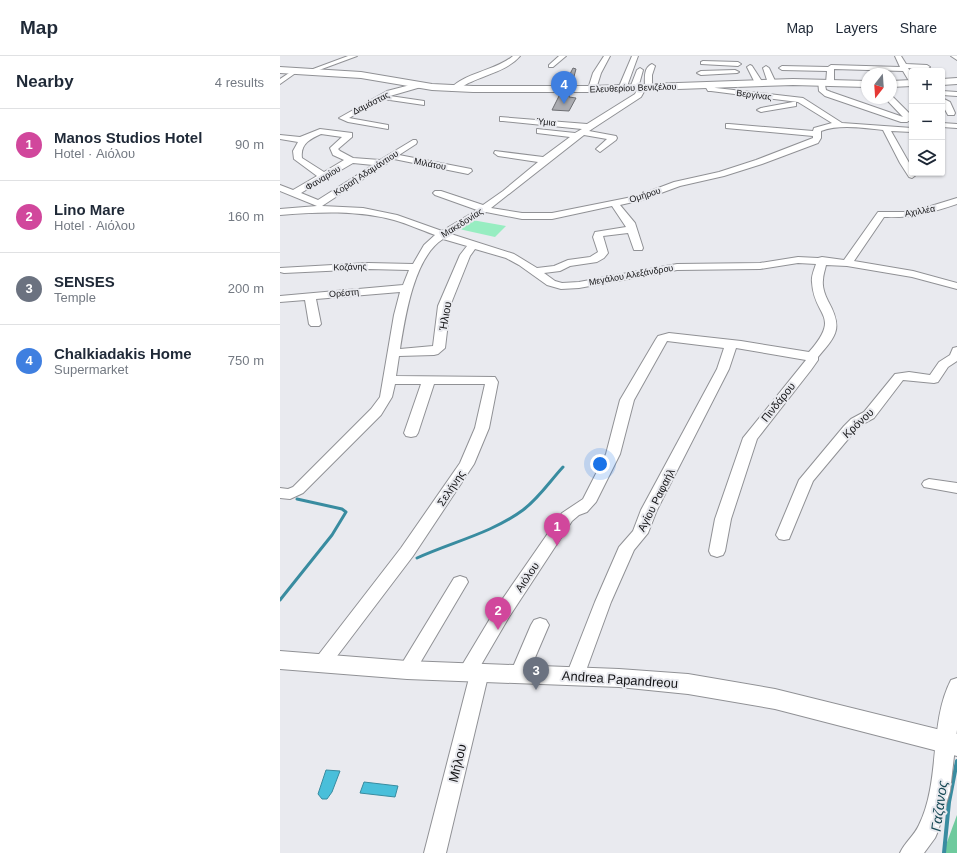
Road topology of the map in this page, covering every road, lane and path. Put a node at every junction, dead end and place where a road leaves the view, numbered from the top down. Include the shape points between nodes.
1 (354, 56) edge
2 (517, 56) edge
3 (562, 56) edge
4 (607, 56) edge
5 (635, 56) edge
6 (724, 56) edge
7 (703, 58) edge
8 (900, 63) edge
9 (738, 64) dead end
10 (551, 66) dead end
11 (652, 66) dead end
12 (750, 67) dead end
13 (927, 67) dead end
14 (766, 68) dead end
15 (831, 69) junction
16 (861, 69) edge
17 (280, 70) edge
18 (640, 70) dead end
19 (294, 71) junction
20 (308, 72) junction
21 (735, 72) dead end
22 (701, 73) junction
23 (909, 75) edge
24 (280, 82) edge
25 (786, 82) junction
26 (826, 82) junction
27 (897, 82) edge
28 (945, 82) edge
29 (957, 82) edge
30 (759, 83) junction
31 (772, 83) junction
32 (909, 83) edge
33 (861, 84) edge
34 (418, 85) junction
35 (695, 86) junction
36 (709, 86) junction
37 (454, 89) junction
38 (592, 89) junction
39 (622, 89) junction
40 (642, 91) junction
41 (945, 93) edge
42 (957, 94) edge
43 (381, 97) junction
44 (803, 101) junction
45 (945, 102) edge
46 (421, 103) dead end
47 (367, 104) junction
48 (895, 104) edge
49 (957, 104) edge
50 (382, 106) dead end
51 (761, 110) dead end
52 (503, 118) dead end
53 (945, 118) edge
54 (956, 119) edge
55 (909, 124) edge
56 (945, 124) edge
57 (840, 125) junction
58 (385, 126) dead end
59 (729, 126) dead end
60 (589, 127) junction
61 (886, 128) junction
62 (540, 131) dead end
63 (945, 131) edge
64 (957, 132) edge
65 (579, 134) junction
66 (816, 134) junction
67 (280, 137) edge
68 (290, 139) junction
69 (302, 140) junction
70 (413, 142) dead end
71 (280, 146) edge
72 (600, 149) dead end
73 (498, 153) dead end
74 (393, 156) junction
75 (352, 160) junction
76 (545, 160) junction
77 (382, 163) junction
78 (909, 170) edge
79 (468, 171) dead end
80 (325, 177) junction
81 (280, 188) edge
82 (438, 193) dead end
83 (293, 194) junction
84 (957, 201) edge
85 (614, 203) junction
86 (319, 206) junction
87 (484, 209) junction
88 (280, 212) edge
89 (632, 229) junction
90 (442, 235) junction
91 (473, 245) junction
92 (638, 248) dead end
93 (822, 260) junction
94 (847, 263) junction
95 (416, 268) junction
96 (284, 270) dead end
97 (536, 271) junction
98 (957, 286) edge
99 (407, 288) junction
100 (310, 296) junction
101 (280, 299) edge
102 (315, 324) dead end
103 (732, 346) junction
104 (957, 351) edge
105 (394, 353) junction
106 (812, 356) junction
107 (389, 380) junction
108 (429, 380) junction
109 (411, 433) dead end
110 (929, 484) dead end
111 (957, 488) edge
112 (280, 493) edge
113 (784, 535) dead end
114 (717, 551) dead end
115 (460, 582) dead end
116 (540, 625) dead end
117 (280, 660) edge
118 (322, 664) junction
119 (407, 670) junction
120 (474, 672) junction
121 (519, 674) junction
122 (575, 676) junction
123 (957, 685) edge
124 (952, 744) edge
125 (435, 853) edge
126 (911, 853) edge

1 - 20 street
2 - 37 street via 506,65
3 - 10 street
4 - 38 street
5 - 39 street
6 - 7 street
7 - 9 street
7 - 22 street
8 - 13 street
8 - 23 street
11 - 40 street
12 - 30 street
14 - 31 street
15 - 16 street
15 - 25 street via 779,66
15 - 26 street
17 - 19 main road, Ελευθερίου Βενιζέλου
18 - 40 street
19 - 20 main road, Ελευθερίου Βενιζέλου
19 - 24 street
20 - 34 main road, Ελευθερίου Βενιζέλου via 376,77
21 - 22 street
22 - 35 street
25 - 26 main road, Ελευθερίου Βενιζέλου
25 - 31 main road, Ελευθερίου Βενιζέλου
26 - 33 main road, Ελευθερίου Βενιζέλου
26 - 55 street via 824,91 828,94
27 - 32 main road
28 - 29 main road
30 - 31 main road, Ελευθερίου Βενιζέλου
30 - 36 main road, Ελευθερίου Βενιζέλου
34 - 37 main road, Ελευθερίου Βενιζέλου
34 - 43 street, Δαμάστας
35 - 36 main road, Ελευθερίου Βενιζέλου
35 - 40 main road, Ελευθερίου Βενιζέλου
36 - 44 street, Βεργίνας via 716,90
37 - 38 main road, Ελευθερίου Βενιζέλου
38 - 39 main road, Ελευθερίου Βενιζέλου
39 - 40 main road, Ελευθερίου Βενιζέλου
40 - 60 street, Μακεδονίας
41 - 42 street
43 - 46 street
43 - 47 street, Δαμάστας
44 - 51 street
44 - 57 street
45 - 49 street
45 - 54 street
47 - 50 street
47 - 58 street, Δαμάστας via 344,118
48 - 55 street via 905,114
52 - 60 street, Ύμια
53 - 54 street
54 - 56 street
55 - 61 street, Ομήρου
57 - 61 street, Ομήρου
57 - 66 street, Ομήρου via 821,128
59 - 66 street
60 - 65 street, Μακεδονίας
61 - 78 street
62 - 65 street
63 - 64 street
65 - 72 street via 613,138
65 - 76 street, Μακεδονίας
66 - 85 street, Ομήρου via 815,141 759,162
67 - 68 street
68 - 69 street
68 - 71 street
69 - 75 street via 320,131 349,135 335,146 334,151
69 - 80 street via 296,151 297,158
70 - 74 street, Κοραή Αδαμάντιου
73 - 76 street
74 - 77 street, Κοραή Αδαμάντιου
74 - 79 street, Μιλάτου
75 - 77 street
75 - 80 street, Φαναρίου
76 - 87 street, Μακεδονίας
77 - 86 street, Κοραή Αδαμάντιου
80 - 83 street, Φαναρίου
81 - 83 street
82 - 87 street, Ομήρου
83 - 86 street
84 - 94 street, Αχιλλέα via 928,212 910,215 881,214
85 - 87 street, Ομήρου via 546,217
85 - 89 street via 627,218
86 - 88 street, Μεγάλου Αλεξάνδρου
86 - 90 street, Μεγάλου Αλεξάνδρου via 389,216
87 - 90 street, Μακεδονίας
89 - 92 street
89 - 97 street via 599,234 603,253 598,258 568,263 556,269
90 - 91 street, Μεγάλου Αλεξάνδρου
90 - 95 street, Μακεδονίας via 428,247
91 - 97 street, Μεγάλου Αλεξάνδρου via 510,256
91 - 105 street, Ήλιου via 465,255 444,306 440,348 434,351
93 - 94 street, Μεγάλου Αλεξάνδρου
93 - 97 street, Μεγάλου Αλεξάνδρου via 798,260 754,266 677,267 565,286 551,283
93 - 106 street, Πινδάρου via 817,281 820,296 830,318 830,332
94 - 98 street, Μεγάλου Αλεξάνδρου via 912,274
95 - 96 street, Κοζάνης via 368,266
95 - 99 street, Μακεδονίας
99 - 100 street, Ορέστη
99 - 105 street, Μακεδονίας
100 - 101 street, Ορέστη
100 - 102 street
103 - 106 street via 741,345
103 - 120 street, Αιόλου via 662,339 627,400 613,454 590,502 567,517 503,612
103 - 122 street, Αγίου Ραφαήλ via 723,369 649,510 640,533 627,547
104 - 113 street, Κρόνου via 955,357 943,365 934,379 899,377 869,415 849,429 806,480
105 - 107 street, Μακεδονίας
106 - 114 street, Πινδάρου via 808,367 750,438 723,519
107 - 108 street, Σελήνης
107 - 112 street, Μακεδονίας via 386,397 376,412 298,490 290,494
108 - 109 street
108 - 118 street, Σελήνης via 492,381 477,443 467,464 407,552
110 - 111 street
115 - 119 street
116 - 121 street
117 - 118 main road, Andrea Papandreou
118 - 119 main road, Andrea Papandreou
119 - 120 main road, Andrea Papandreou
120 - 121 main road, Andrea Papandreou
120 - 125 street, Μήλου
121 - 122 main road, Andrea Papandreou
122 - 124 main road, Andrea Papandreou via 674,683 738,691
123 - 124 street via 950,710
124 - 126 street via 928,831

